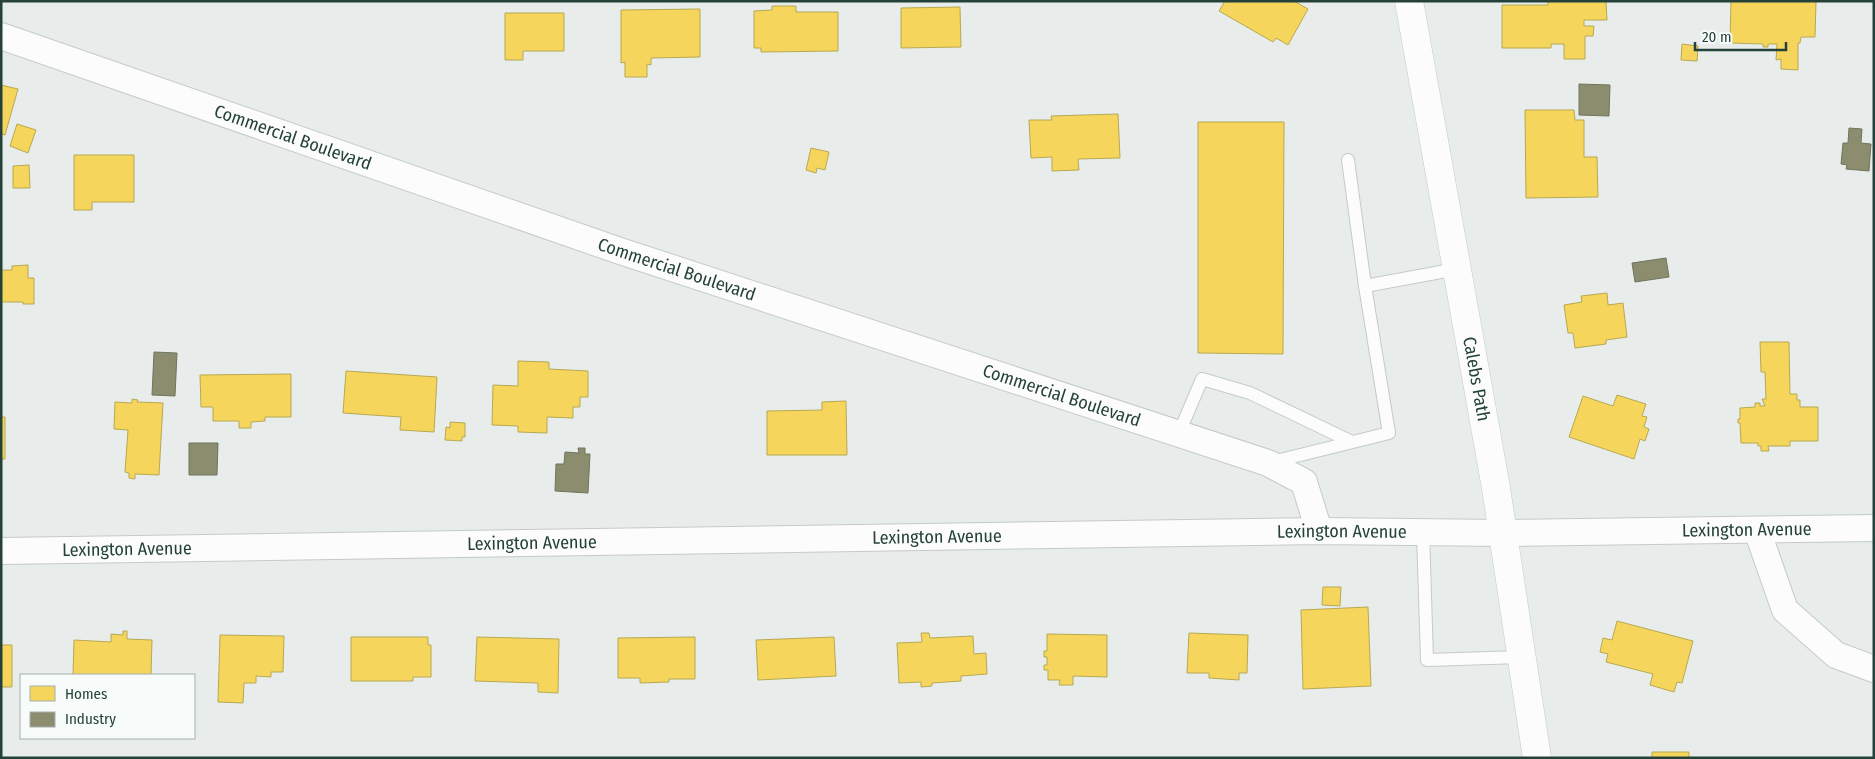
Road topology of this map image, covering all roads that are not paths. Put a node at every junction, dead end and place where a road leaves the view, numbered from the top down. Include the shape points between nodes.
1 (1409, 1) edge
2 (1, 36) edge
3 (1348, 160) dead end
4 (1457, 270) junction
5 (1365, 286) junction
6 (1179, 433) junction
7 (1352, 442) junction
8 (1268, 463) junction
9 (1874, 528) edge
10 (1757, 530) junction
11 (1319, 531) junction
12 (1423, 532) junction
13 (1503, 533) junction
14 (1, 550) edge
15 (1521, 657) junction
16 (1874, 669) edge
17 (1537, 758) edge

1 - 4 street, Calebs Path
2 - 6 street, Commercial Boulevard via 620,251
3 - 5 lane
4 - 5 lane
4 - 13 street, Calebs Path
5 - 7 lane via 1389,433
6 - 7 lane via 1202,380 1250,393
6 - 8 street, Commercial Boulevard
7 - 8 lane
8 - 11 street, Commercial Boulevard via 1304,482
9 - 10 street, Lexington Avenue
10 - 13 street, Lexington Avenue
10 - 16 street via 1784,610 1836,655
11 - 12 street, Lexington Avenue
11 - 14 street, Lexington Avenue
12 - 13 street, Lexington Avenue
12 - 15 lane via 1428,660
13 - 15 street, Calebs Path
15 - 17 street, Calebs Path

